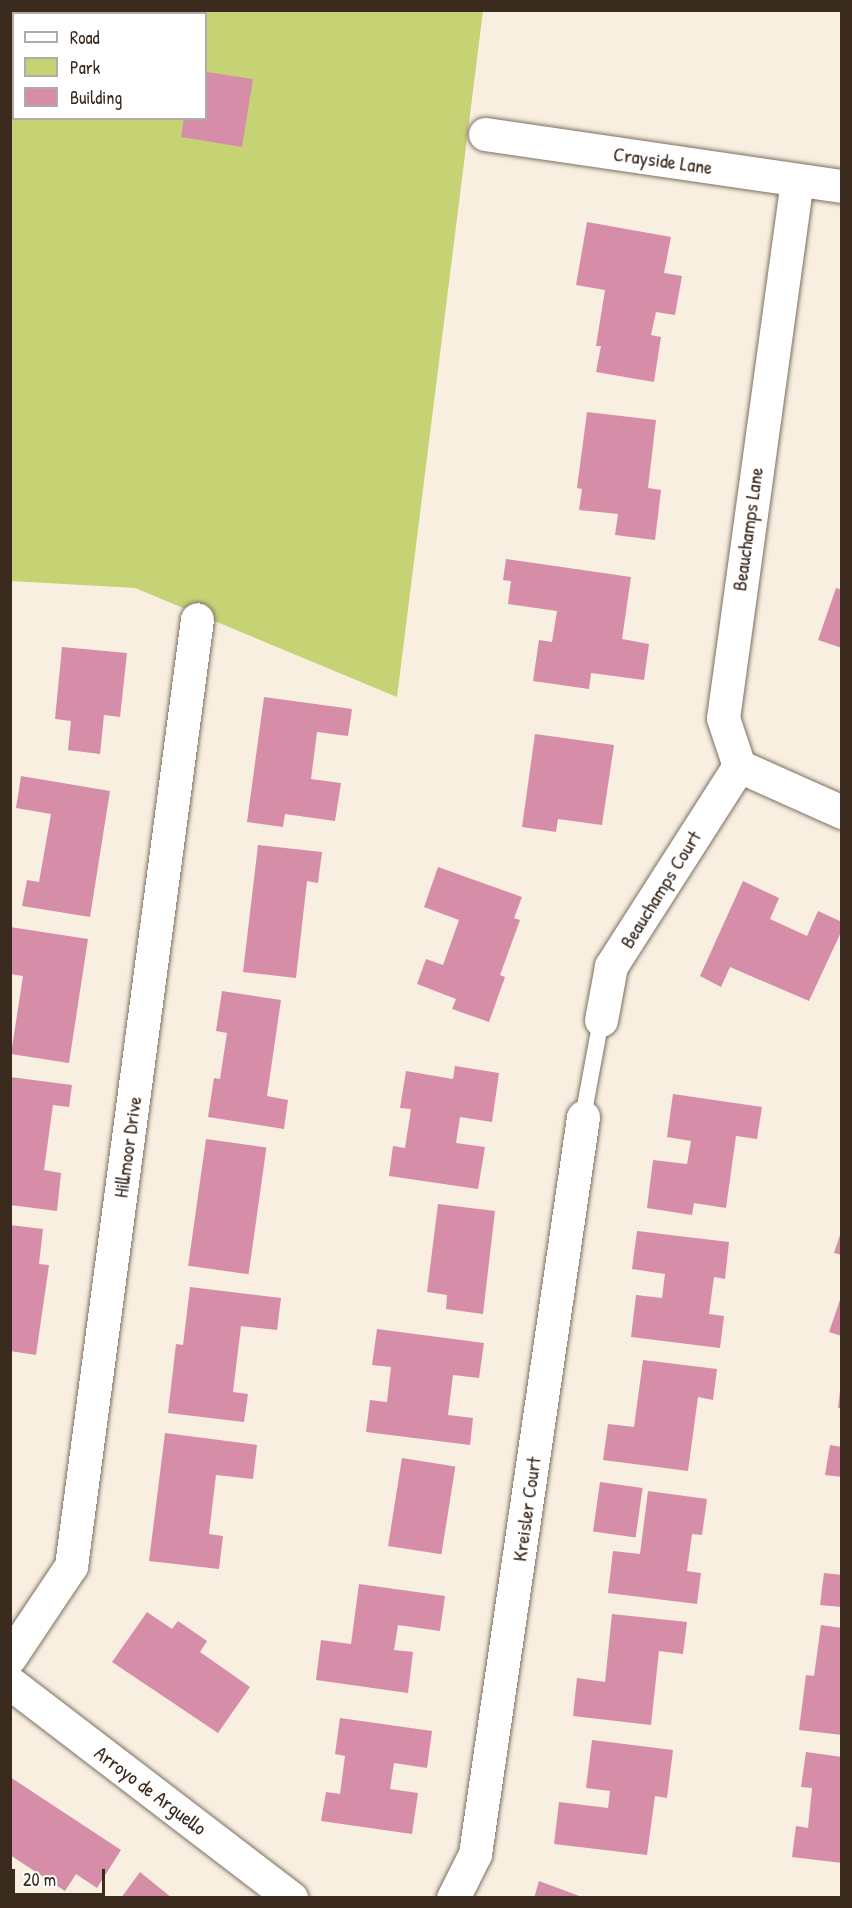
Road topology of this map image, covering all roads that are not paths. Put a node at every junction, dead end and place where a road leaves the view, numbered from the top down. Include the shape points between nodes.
1 (485, 134) dead end
2 (797, 180) junction
3 (842, 186) edge
4 (197, 619) dead end
5 (739, 766) junction
6 (842, 812) edge
7 (601, 1020) joint
8 (584, 1117) joint
9 (10, 1657) edge
10 (10, 1683) edge
11 (291, 1898) edge
12 (453, 1898) edge

1 - 2 street, Crayside Lane
2 - 3 street, Crayside Lane
2 - 5 street, Beauchamps Lane via 723,718
4 - 9 street, Hillmoor Drive via 71,1566
5 - 6 street
5 - 7 street, Beauchamps Court via 611,966
7 - 8 lane
8 - 12 street, Kreisler Court via 475,1854
10 - 11 street, Arroyo de Arguello

